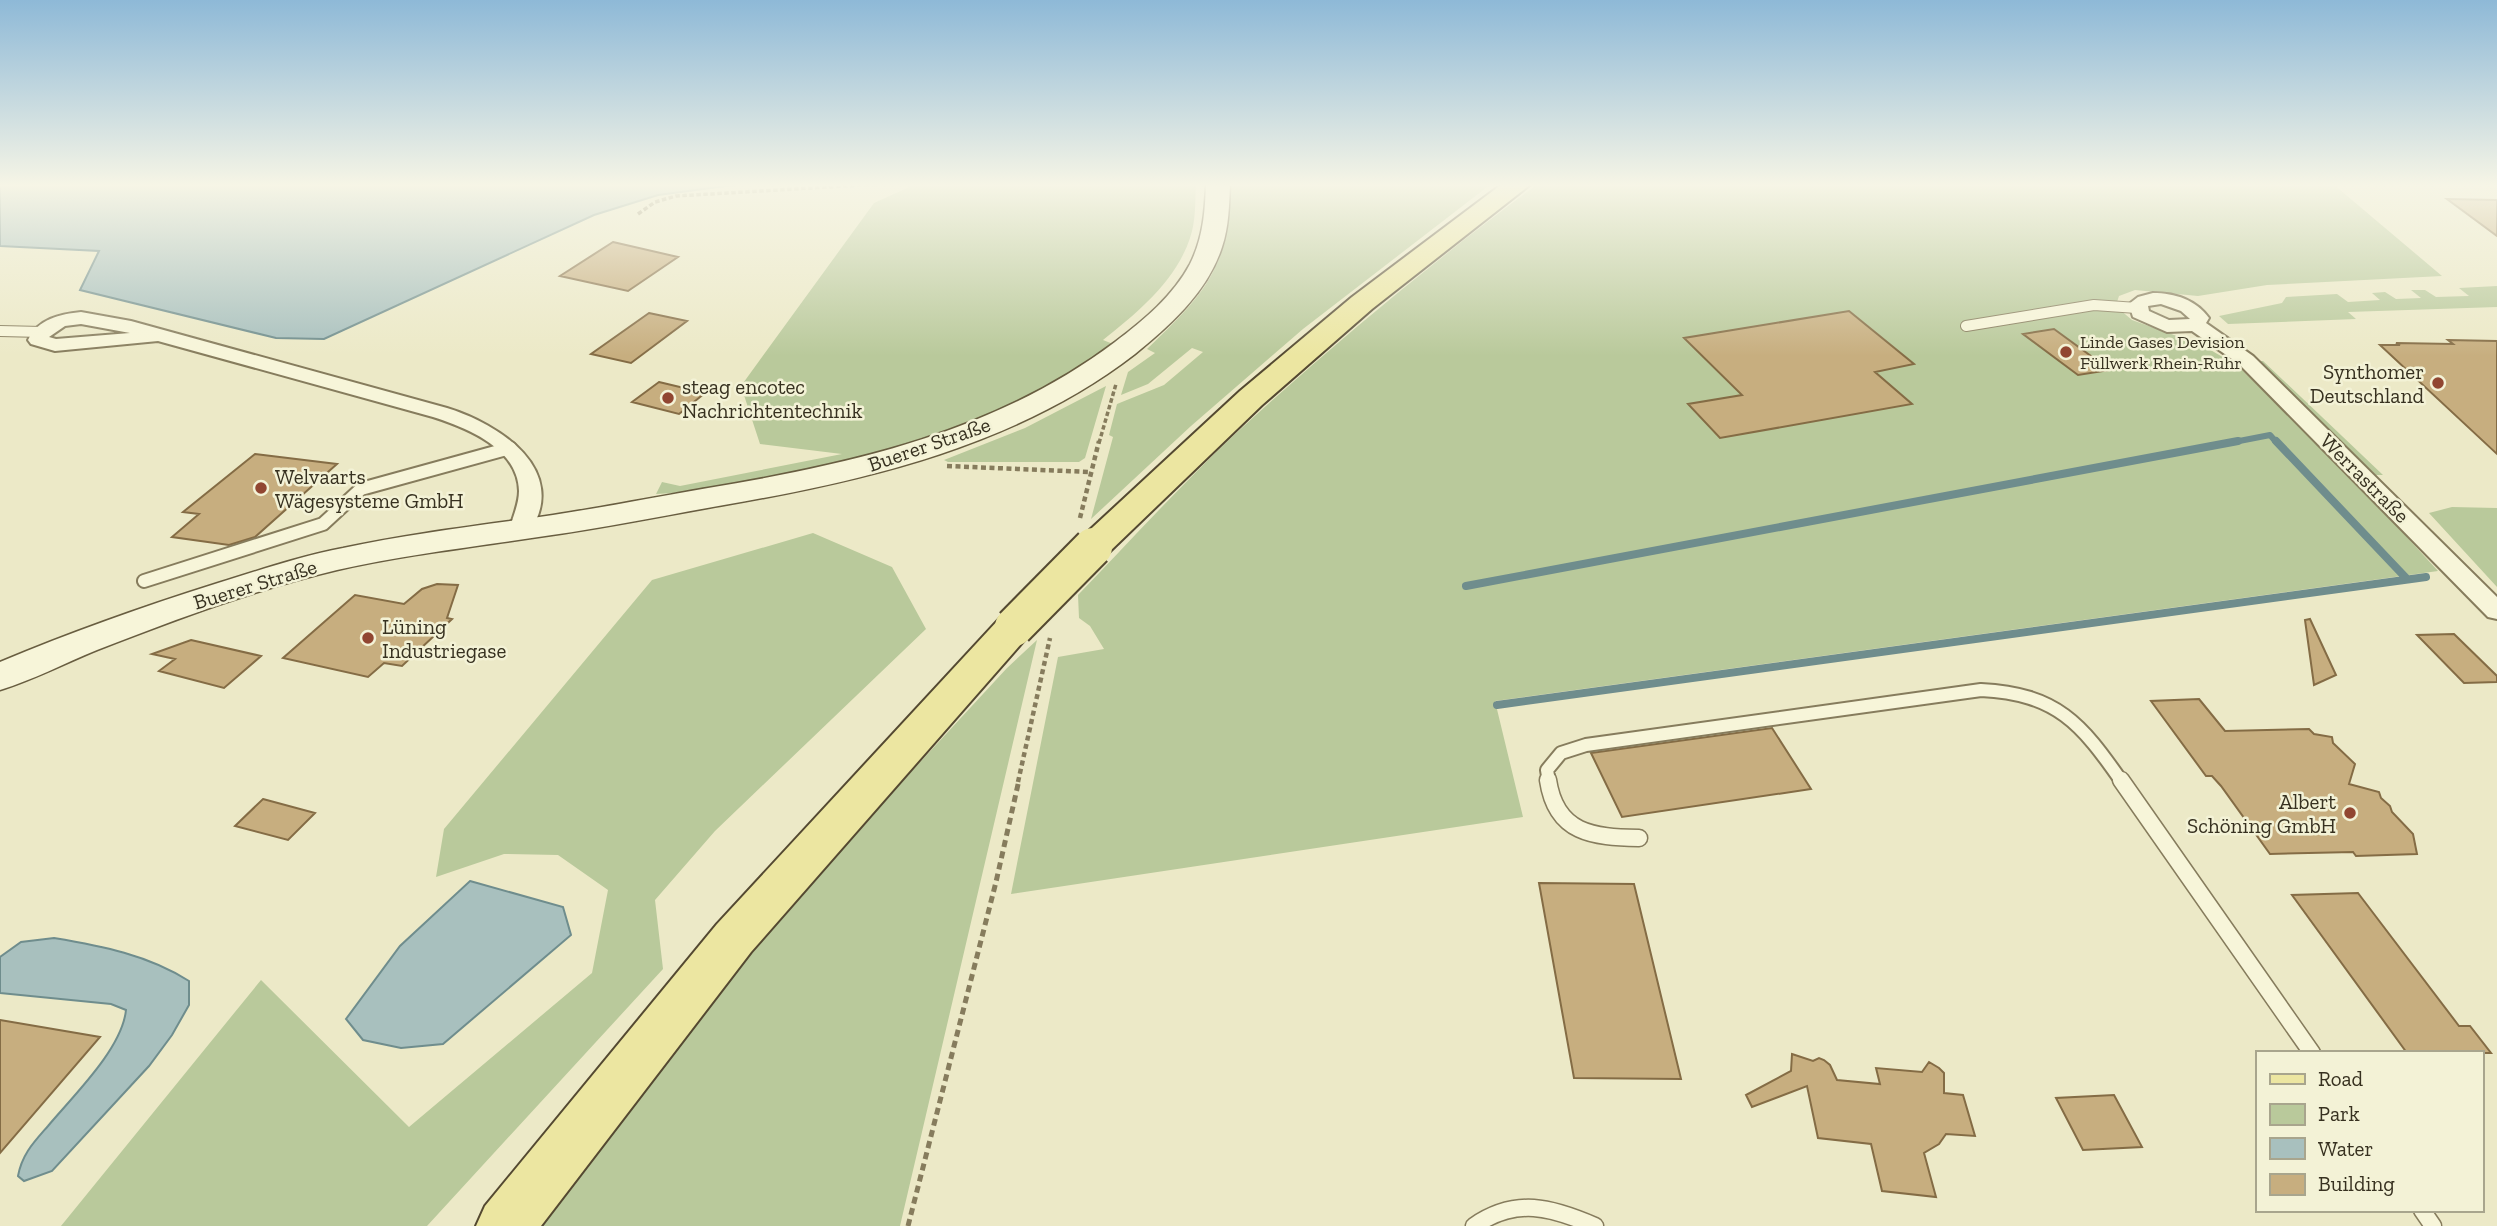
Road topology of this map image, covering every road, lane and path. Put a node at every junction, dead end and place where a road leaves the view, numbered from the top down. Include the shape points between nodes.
1 (1212, 241) edge
2 (1443, 241) edge
3 (2137, 308) joint
4 (1966, 326) dead end
5 (0, 331) edge
6 (42, 332) joint
7 (1117, 381) dead end
8 (510, 448) junction
9 (944, 466) dead end
10 (1090, 472) junction
11 (521, 528) junction
12 (1085, 538) junction
13 (144, 581) dead end
14 (2497, 611) edge
15 (1032, 630) junction
16 (0, 677) edge
17 (1639, 838) dead end
18 (2311, 1051) edge
19 (505, 1226) edge
20 (908, 1226) edge
21 (1474, 1226) edge
22 (1595, 1226) edge

1 - 11 street, Buerer Straße via 1186,291 1121,352 1071,385 950,441 768,488
2 - 12 main road via 1362,303
3 - 4 lane via 2094,305
3 - 14 street, Werrastraße via 2142,301 2170,301 2196,313 2196,325 2246,360
5 - 6 lane
6 - 8 street via 58,323 87,318 454,417 479,426
7 - 10 path
8 - 11 street via 530,492
8 - 13 lane via 361,489 323,524
9 - 10 path
10 - 12 path
11 - 16 street, Buerer Straße via 309,567 168,611
12 - 15 main road, bridge
15 - 19 main road via 734,938
15 - 20 path via 996,882
17 - 18 lane via 1576,829 1557,813 1547,770 1561,753 1586,745 1980,690 2038,699 2091,737
21 - 22 lane via 1518,1205 1566,1212

